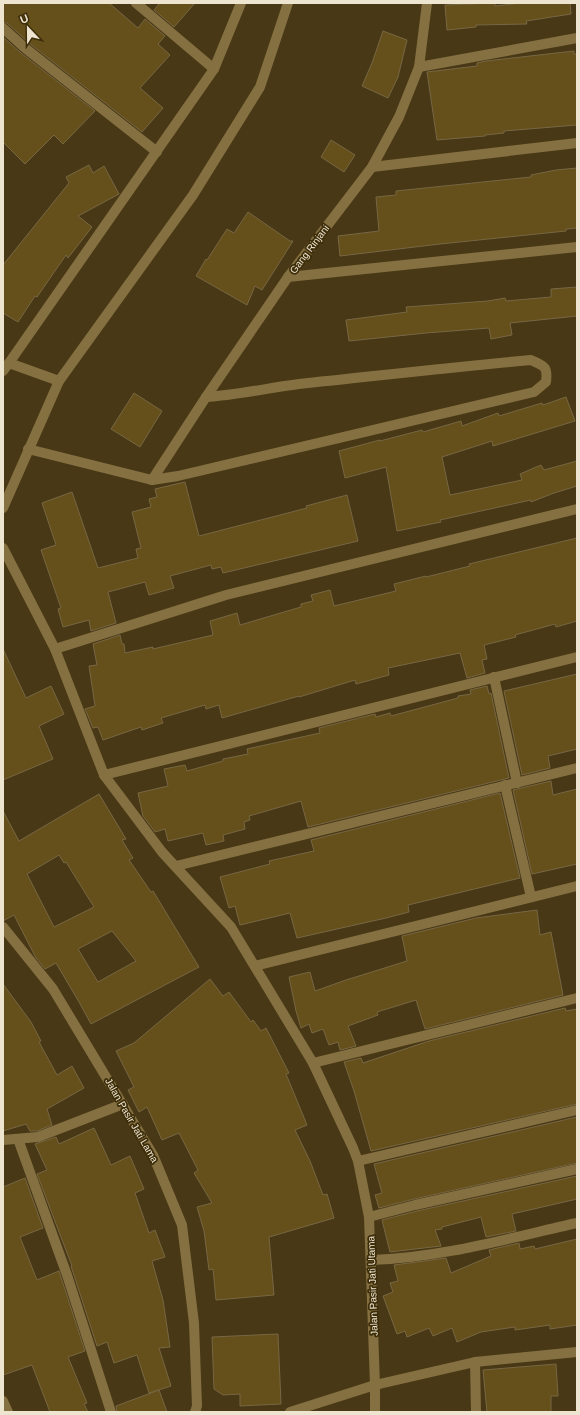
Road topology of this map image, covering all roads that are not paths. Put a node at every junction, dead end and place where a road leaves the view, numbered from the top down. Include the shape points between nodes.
1 (136, 3) edge
2 (241, 3) edge
3 (288, 3) edge
4 (426, 3) edge
5 (3, 28) edge
6 (577, 38) edge
7 (419, 67) junction
8 (214, 69) junction
9 (577, 143) edge
10 (157, 152) junction
11 (372, 167) junction
12 (577, 247) edge
13 (288, 277) junction
14 (6, 367) edge
15 (59, 381) junction
16 (206, 397) junction
17 (28, 449) junction
18 (152, 480) junction
19 (3, 508) edge
20 (577, 509) edge
21 (3, 548) edge
22 (55, 650) junction
23 (577, 656) edge
24 (494, 677) junction
25 (577, 768) edge
26 (104, 775) junction
27 (517, 783) junction
28 (505, 785) junction
29 (176, 866) junction
30 (577, 886) edge
31 (531, 897) junction
32 (3, 927) edge
33 (255, 966) junction
34 (577, 998) edge
35 (313, 1063) junction
36 (123, 1104) junction
37 (577, 1110) edge
38 (18, 1139) junction
39 (3, 1140) edge
40 (358, 1161) junction
41 (577, 1169) edge
42 (369, 1218) junction
43 (577, 1223) edge
44 (371, 1260) junction
45 (577, 1352) edge
46 (476, 1362) junction
47 (375, 1385) junction
48 (3, 1401) edge
49 (8, 1412) edge
50 (111, 1412) edge
51 (195, 1412) edge
52 (290, 1412) edge
53 (375, 1412) edge
54 (476, 1412) edge

1 - 8 street
2 - 8 street
3 - 15 street via 260,87 193,195
4 - 7 street, Gang Rinjani
5 - 10 street
6 - 7 street
7 - 11 street, Gang Rinjani via 399,117
8 - 10 street
9 - 11 street
10 - 14 street
11 - 13 street, Gang Rinjani
12 - 13 street
13 - 16 street, Gang Rinjani
14 - 15 street
15 - 17 street
16 - 18 street, Gang Rinjani
16 - 18 street via 402,372 531,360 545,366 547,372 546,382 534,392
17 - 18 street
17 - 19 street
20 - 22 street via 226,595
21 - 22 street, Jalan Pasir Jati Utama
22 - 26 street, Jalan Pasir Jati Utama
23 - 24 street
24 - 26 street
24 - 27 street
25 - 27 street
26 - 29 street, Jalan Pasir Jati Utama via 162,852
27 - 28 street
28 - 29 street
28 - 31 street
29 - 33 street, Jalan Pasir Jati Utama via 231,927
30 - 31 street
31 - 33 street
32 - 36 street, Jalan Pasir Jati Lama via 53,989
33 - 35 street, Jalan Pasir Jati Utama
34 - 35 street
35 - 40 street, Jalan Pasir Jati Utama
36 - 38 street via 38,1137
36 - 51 street, Jalan Pasir Jati Lama via 154,1155 182,1225 194,1323 197,1406
37 - 40 street
38 - 39 street
38 - 50 street via 67,1276
40 - 42 street, Jalan Pasir Jati Utama
41 - 42 street
42 - 44 street, Jalan Pasir Jati Utama
43 - 44 street via 465,1249
44 - 47 street, Jalan Pasir Jati Utama
45 - 46 street
46 - 47 street
46 - 54 street
47 - 52 street
47 - 53 street, Jalan Pasir Jati Utama
48 - 49 street

